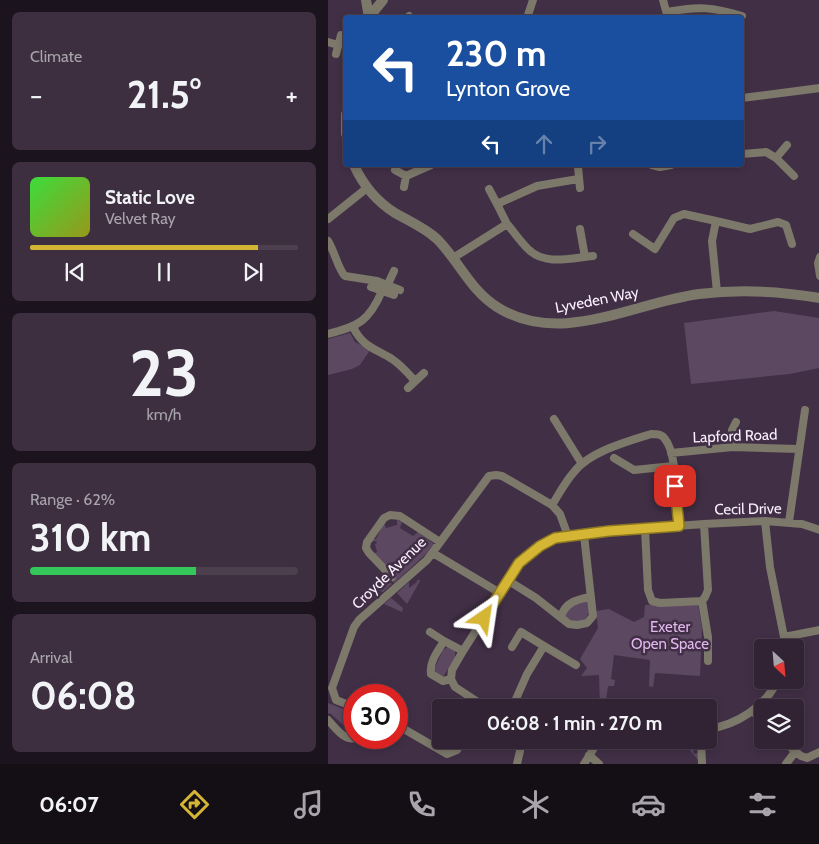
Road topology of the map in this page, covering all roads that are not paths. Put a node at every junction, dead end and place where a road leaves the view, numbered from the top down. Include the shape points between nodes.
1 (366, 0) edge
2 (372, 0) edge
3 (384, 0) edge
4 (533, 0) edge
5 (663, 0) edge
6 (370, 15) edge
7 (372, 15) edge
8 (527, 15) edge
9 (668, 15) edge
10 (739, 15) edge
11 (341, 35) dead end
12 (328, 42) edge
13 (338, 45) junction
14 (336, 54) dead end
15 (820, 88) edge
16 (744, 98) edge
17 (787, 145) dead end
18 (744, 154) edge
19 (776, 158) junction
20 (355, 167) edge
21 (426, 167) edge
22 (578, 167) dead end
23 (395, 170) dead end
24 (406, 176) junction
25 (794, 176) dead end
26 (578, 178) junction
27 (404, 187) dead end
28 (367, 188) junction
29 (580, 188) dead end
30 (489, 189) dead end
31 (497, 204) junction
32 (328, 219) edge
33 (716, 221) junction
34 (507, 224) junction
35 (580, 229) dead end
36 (633, 234) dead end
37 (328, 241) edge
38 (792, 244) dead end
39 (820, 257) edge
40 (453, 258) junction
41 (394, 271) dead end
42 (820, 276) edge
43 (388, 284) junction
44 (371, 287) dead end
45 (382, 291) junction
46 (717, 292) junction
47 (819, 297) edge
48 (353, 327) junction
49 (328, 334) edge
50 (424, 373) dead end
51 (415, 381) junction
52 (408, 388) dead end
53 (805, 410) dead end
54 (554, 419) dead end
55 (736, 422) dead end
56 (733, 448) junction
57 (799, 449) junction
58 (671, 453) junction
59 (614, 458) dead end
60 (582, 464) junction
61 (673, 466) junction
62 (552, 505) junction
63 (765, 521) junction
64 (789, 522) junction
65 (704, 524) junction
66 (679, 526) junction
67 (645, 529) junction
68 (820, 530) edge
69 (584, 535) junction
70 (568, 536) junction
71 (440, 542) junction
72 (433, 553) junction
73 (393, 564) dead end
74 (507, 580) junction
75 (500, 593) junction
76 (591, 597) junction
77 (702, 601) junction
78 (561, 616) junction
79 (820, 630) edge
80 (430, 632) dead end
81 (784, 637) joint
82 (444, 641) junction
83 (512, 646) dead end
84 (544, 646) junction
85 (463, 651) junction
86 (708, 661) dead end
87 (576, 666) dead end
88 (451, 679) junction
89 (774, 689) edge
90 (473, 699) edge
91 (516, 699) edge
92 (343, 703) edge
93 (753, 711) joint
94 (332, 721) edge
95 (717, 727) edge
96 (408, 731) edge
97 (343, 735) edge
98 (432, 745) edge
99 (438, 749) edge
100 (457, 749) edge
101 (520, 749) edge
102 (593, 749) edge
103 (701, 749) edge
104 (792, 749) edge
105 (796, 752) junction
106 (820, 752) edge
107 (589, 755) junction
108 (804, 761) edge
109 (516, 764) edge
110 (584, 764) edge
111 (599, 764) edge
112 (702, 764) edge
113 (786, 764) edge

1 - 6 street
2 - 3 street
3 - 7 street
4 - 8 street
5 - 9 street
9 - 10 street via 692,7
11 - 13 street
12 - 13 street
13 - 14 street
15 - 16 street
17 - 19 street
18 - 19 street via 766,152
19 - 25 street
20 - 28 street, Lyveden Way
21 - 24 street
22 - 26 street
23 - 24 street
24 - 27 street
26 - 29 street
26 - 31 street via 537,186
28 - 32 street
28 - 40 street, Lyveden Way via 388,208 431,234
30 - 31 street
31 - 34 street
33 - 36 street via 684,214 674,218 655,248
33 - 38 street via 750,230 778,222 786,225
33 - 46 street via 712,241
34 - 35 street via 528,249 544,258 562,260 589,256
34 - 40 street
37 - 43 street via 345,276
39 - 42 street
40 - 46 street, Lyveden Way via 473,287 494,306 520,319 545,324 570,324 682,297
41 - 43 street
43 - 45 street via 397,292
44 - 45 street
45 - 48 street via 368,315
46 - 47 street, Lyveden Way via 763,291
48 - 49 street
48 - 51 street via 362,341 399,364
50 - 51 street
51 - 52 street
53 - 57 street
54 - 60 street
55 - 56 street via 732,430
56 - 57 street, Lapford Road
56 - 58 street, Lapford Road
57 - 64 street
58 - 60 street via 663,437 651,434 606,449
58 - 61 street
59 - 61 street via 634,470
60 - 62 street via 574,470
61 - 66 street
62 - 70 street, Croyde Avenue via 564,522
62 - 71 street, Croyde Avenue via 502,476 492,475
63 - 64 street, Cecil Drive
63 - 65 street, Cecil Drive
63 - 81 street via 770,567
64 - 68 street, Cecil Drive
65 - 66 street, Cecil Drive
65 - 77 street via 708,590
66 - 67 street, Cecil Drive
67 - 69 street, Cecil Drive
67 - 77 street via 648,590 652,601
69 - 70 street, Cecil Drive
69 - 76 street
70 - 74 street, Cecil Drive via 555,538 532,552
71 - 72 street, Croyde Avenue
71 - 73 street via 400,516 387,516 366,545 369,553 389,574
72 - 75 street
72 - 92 street, Croyde Avenue via 359,620 350,635 332,688 336,700
74 - 75 street, Cecil Drive
74 - 78 street
75 - 85 street, Cecil Drive
76 - 78 street via 568,604
76 - 78 street via 593,616 587,623 569,624
77 - 86 street
79 - 81 street
80 - 82 street
82 - 85 street
82 - 88 street via 430,670 434,677 443,681
83 - 84 street via 521,632
84 - 87 street
84 - 91 street
85 - 88 street, Cecil Drive via 452,670
88 - 90 street via 456,687
89 - 93 street
93 - 95 street
94 - 97 street
96 - 98 street
99 - 100 street via 447,754
101 - 109 street
102 - 107 street
103 - 112 street
104 - 105 street
105 - 108 street
105 - 113 street
106 - 108 street
107 - 110 street
107 - 111 street

